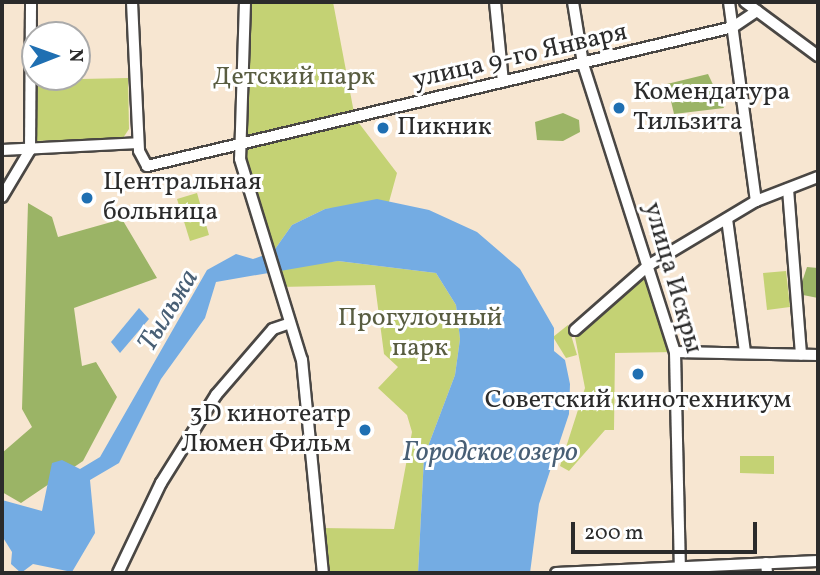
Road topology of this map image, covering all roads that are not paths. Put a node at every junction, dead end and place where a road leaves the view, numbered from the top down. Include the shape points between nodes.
1 (31, 2) edge
2 (132, 2) edge
3 (246, 2) edge
4 (495, 2) edge
5 (573, 2) edge
6 (729, 2) edge
7 (745, 2) edge
8 (757, 11) junction
9 (733, 27) junction
10 (818, 56) edge
11 (583, 64) junction
12 (503, 82) junction
13 (138, 143) junction
14 (240, 147) junction
15 (2, 150) edge
16 (30, 150) junction
17 (818, 177) edge
18 (788, 189) junction
19 (2, 197) edge
20 (756, 201) junction
21 (727, 219) junction
22 (649, 265) junction
23 (290, 323) junction
24 (575, 330) dead end
25 (675, 352) junction
26 (746, 352) junction
27 (801, 354) junction
28 (818, 355) edge
29 (818, 561) edge
30 (767, 568) edge
31 (680, 570) edge
32 (118, 573) edge
33 (323, 573) edge
34 (556, 573) edge

1 - 16 street
2 - 13 street
3 - 14 street
4 - 12 street
5 - 11 street, улица Искры
6 - 9 street
7 - 8 street
8 - 9 street, улица 9-го Января
8 - 10 street
9 - 11 street, улица 9-го Января
9 - 20 street
11 - 12 street, улица 9-го Января
11 - 22 street, улица Искры
12 - 14 street, улица 9-го Января
13 - 14 street, улица 9-го Января via 147,166
13 - 16 street
14 - 23 street
15 - 16 street
16 - 19 street
17 - 18 street
18 - 20 street
18 - 27 street
20 - 21 street
21 - 22 street
21 - 26 street
22 - 24 street
22 - 25 street, улица Искры
23 - 32 street via 272,329 216,395 161,483
23 - 33 street via 309,395
25 - 26 street
25 - 31 street, улица Искры
26 - 27 street
27 - 28 street
29 - 30 street
30 - 31 street
31 - 34 street

